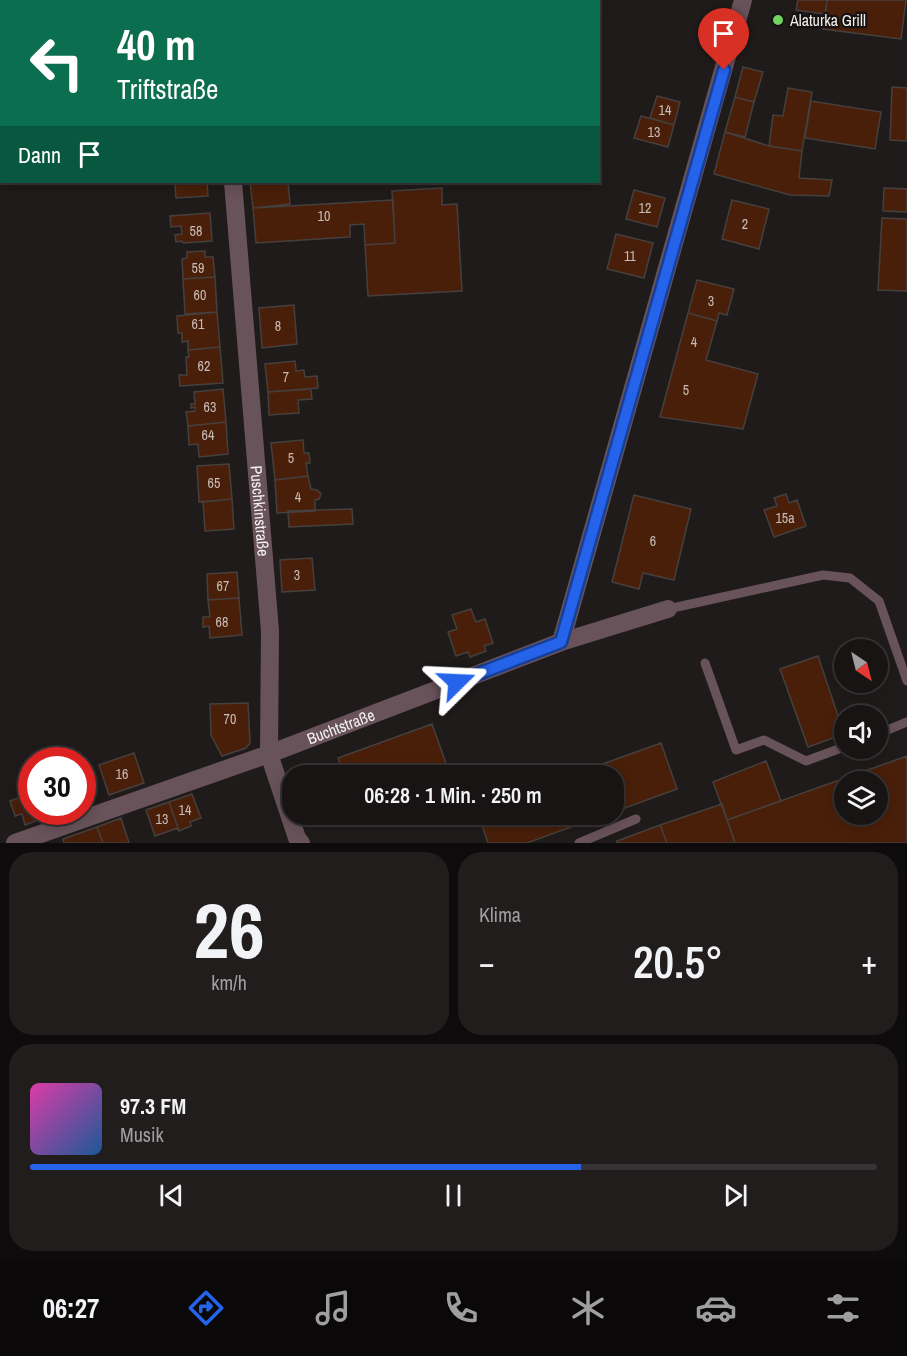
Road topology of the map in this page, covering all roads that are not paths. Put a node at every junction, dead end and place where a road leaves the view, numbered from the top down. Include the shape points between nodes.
1 (743, 0) edge
2 (232, 183) edge
3 (668, 609) joint
4 (561, 642) junction
5 (705, 663) dead end
6 (907, 681) edge
7 (907, 723) edge
8 (888, 730) edge
9 (834, 751) edge
10 (269, 754) junction
11 (636, 819) dead end
12 (299, 840) edge
13 (15, 843) edge
14 (579, 843) edge

1 - 4 street
2 - 10 street, Puschkinstraße via 270,631
3 - 4 street, Buchtstraße
3 - 6 lane via 823,575 849,578 879,601
4 - 10 street, Buchtstraße
5 - 9 lane via 736,750 764,740 806,761
7 - 8 lane
10 - 12 street, Puschkinstraße
10 - 13 street, Buchtstraße
11 - 14 lane

